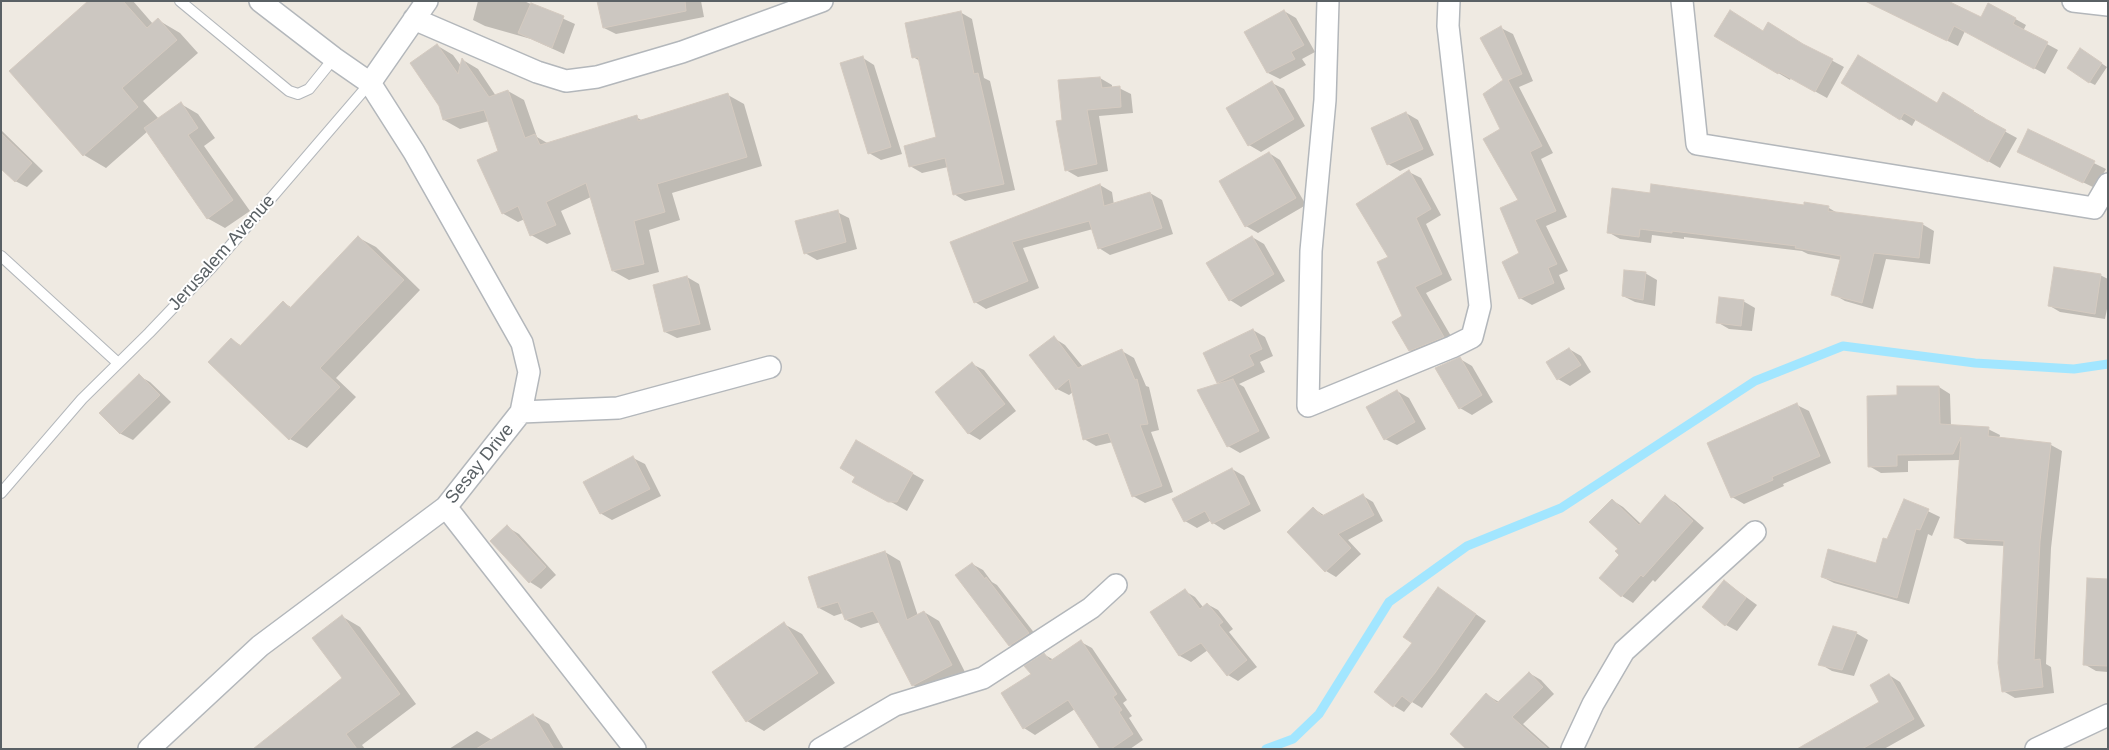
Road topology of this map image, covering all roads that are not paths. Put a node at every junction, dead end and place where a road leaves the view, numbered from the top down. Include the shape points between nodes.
1 (180, 1) edge
2 (260, 1) edge
3 (427, 1) edge
4 (822, 1) edge
5 (1328, 1) edge
6 (1449, 1) edge
7 (1682, 1) edge
8 (2073, 1) edge
9 (2108, 5) edge
10 (414, 20) junction
11 (334, 58) junction
12 (370, 83) junction
13 (2108, 184) edge
14 (1, 256) edge
15 (118, 364) junction
16 (770, 367) dead end
17 (521, 412) junction
18 (1, 493) edge
19 (446, 507) junction
20 (1755, 532) dead end
21 (1116, 585) dead end
22 (2108, 716) edge
23 (149, 749) edge
24 (635, 749) edge
25 (820, 749) edge
26 (1572, 749) edge
27 (2036, 749) edge

1 - 11 lane via 289,91 298,94 309,89
2 - 11 street
3 - 10 street, Jerusalem Avenue
4 - 10 street via 682,52 597,76 566,81
5 - 6 street via 1325,100 1311,251 1308,406 1472,336 1480,306 1448,26
7 - 13 street via 1697,144 2094,208
8 - 9 street
10 - 12 street, Jerusalem Avenue
11 - 12 street
12 - 15 lane, Jerusalem Avenue via 212,267
12 - 17 street, Sesay Drive via 414,152 522,343 529,372
14 - 15 lane
15 - 18 lane, Jerusalem Avenue via 82,399
16 - 17 street via 618,408
17 - 19 street, Sesay Drive
19 - 23 street, Sesay Drive via 260,646
19 - 24 street
20 - 26 street via 1624,651 1593,704
21 - 25 street via 1090,608 983,678 895,705
22 - 27 street

